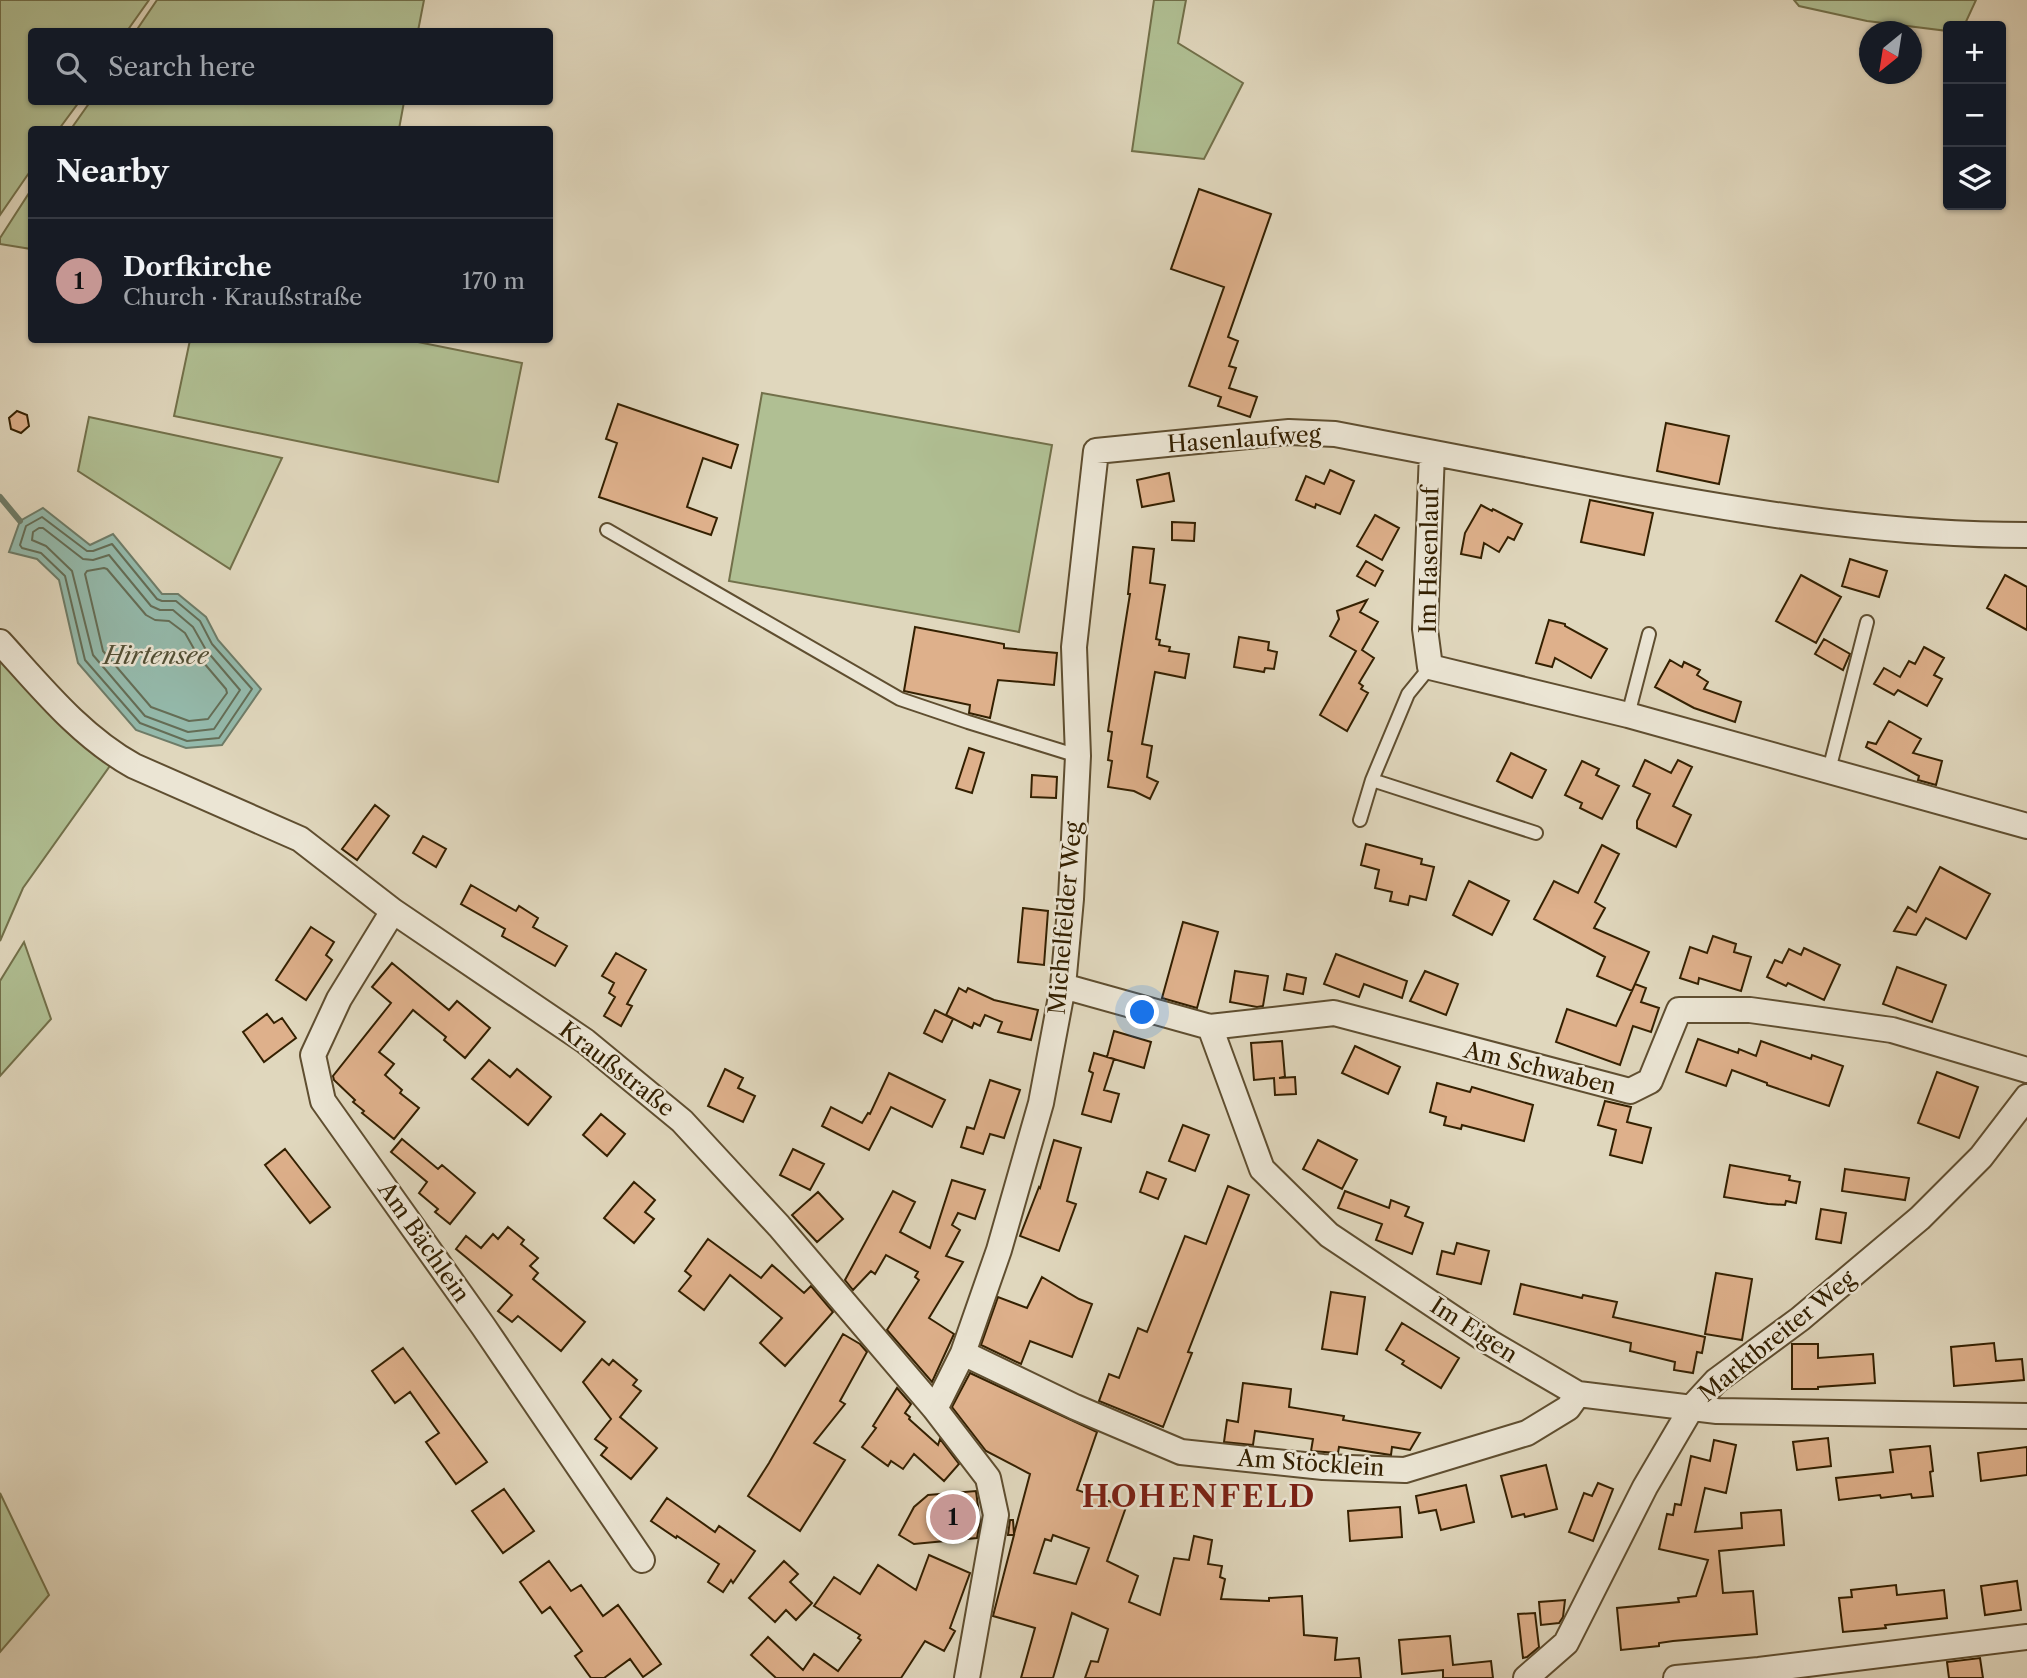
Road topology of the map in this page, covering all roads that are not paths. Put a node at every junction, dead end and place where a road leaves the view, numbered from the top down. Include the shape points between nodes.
1 (1096, 451) joint
2 (1432, 453) junction
3 (607, 530) dead end
4 (2027, 535) edge
5 (1867, 622) dead end
6 (1649, 634) dead end
7 (0, 642) edge
8 (1430, 667) junction
9 (1628, 715) junction
10 (1077, 756) junction
11 (1829, 770) junction
12 (1372, 780) junction
13 (1360, 820) dead end
14 (2027, 825) edge
15 (1536, 833) dead end
16 (393, 911) junction
17 (1063, 986) junction
18 (1210, 1027) junction
19 (2027, 1070) edge
20 (2027, 1097) edge
21 (962, 1353) junction
22 (1578, 1394) junction
23 (1692, 1407) junction
24 (935, 1409) junction
25 (2027, 1416) edge
26 (642, 1560) dead end
27 (2027, 1637) edge
28 (967, 1678) edge
29 (1526, 1678) edge
30 (1675, 1678) edge

1 - 2 street, Hasenlaufweg via 1289,432 1335,434
1 - 10 street, Michelfelder Weg via 1074,647
2 - 4 street, Hasenlaufweg via 1724,508 1848,526
2 - 8 street, Im Hasenlauf via 1425,629
3 - 10 lane via 900,699
5 - 11 lane
6 - 9 lane
7 - 16 street, Kraußstraße via 71,719 117,756 300,839
8 - 9 street, Im Hasenlauf
8 - 12 lane, Im Hasenlauf via 1408,694
9 - 11 street, Im Hasenlauf
10 - 17 street, Michelfelder Weg
11 - 14 street, Im Hasenlauf
12 - 13 lane, Im Hasenlauf
12 - 15 lane
16 - 24 street, Kraußstraße via 585,1041 682,1121 779,1226
16 - 26 street, Am Bächlein via 339,999 313,1055 323,1101
17 - 18 street
17 - 21 street, Michelfelder Weg via 1041,1103 999,1250
18 - 19 street, Am Schwaben via 1334,1013 1630,1091 1650,1081 1679,1010 1750,1010 1892,1030
18 - 22 street, Im Eigen via 1262,1169 1329,1235 1489,1342
20 - 23 street, Marktbreiter Weg via 1981,1157 1920,1218 1800,1319 1716,1381
21 - 22 street, Am Stöcklein via 1181,1452 1323,1467 1405,1470 1527,1433 1568,1408
21 - 24 street, Michelfelder Weg
22 - 23 street, Im Eigen
23 - 25 street, Im Eigen
23 - 29 street, Marktbreiter Weg via 1645,1487 1566,1643
24 - 28 street, Kraußstraße via 988,1478 996,1515
27 - 30 street

